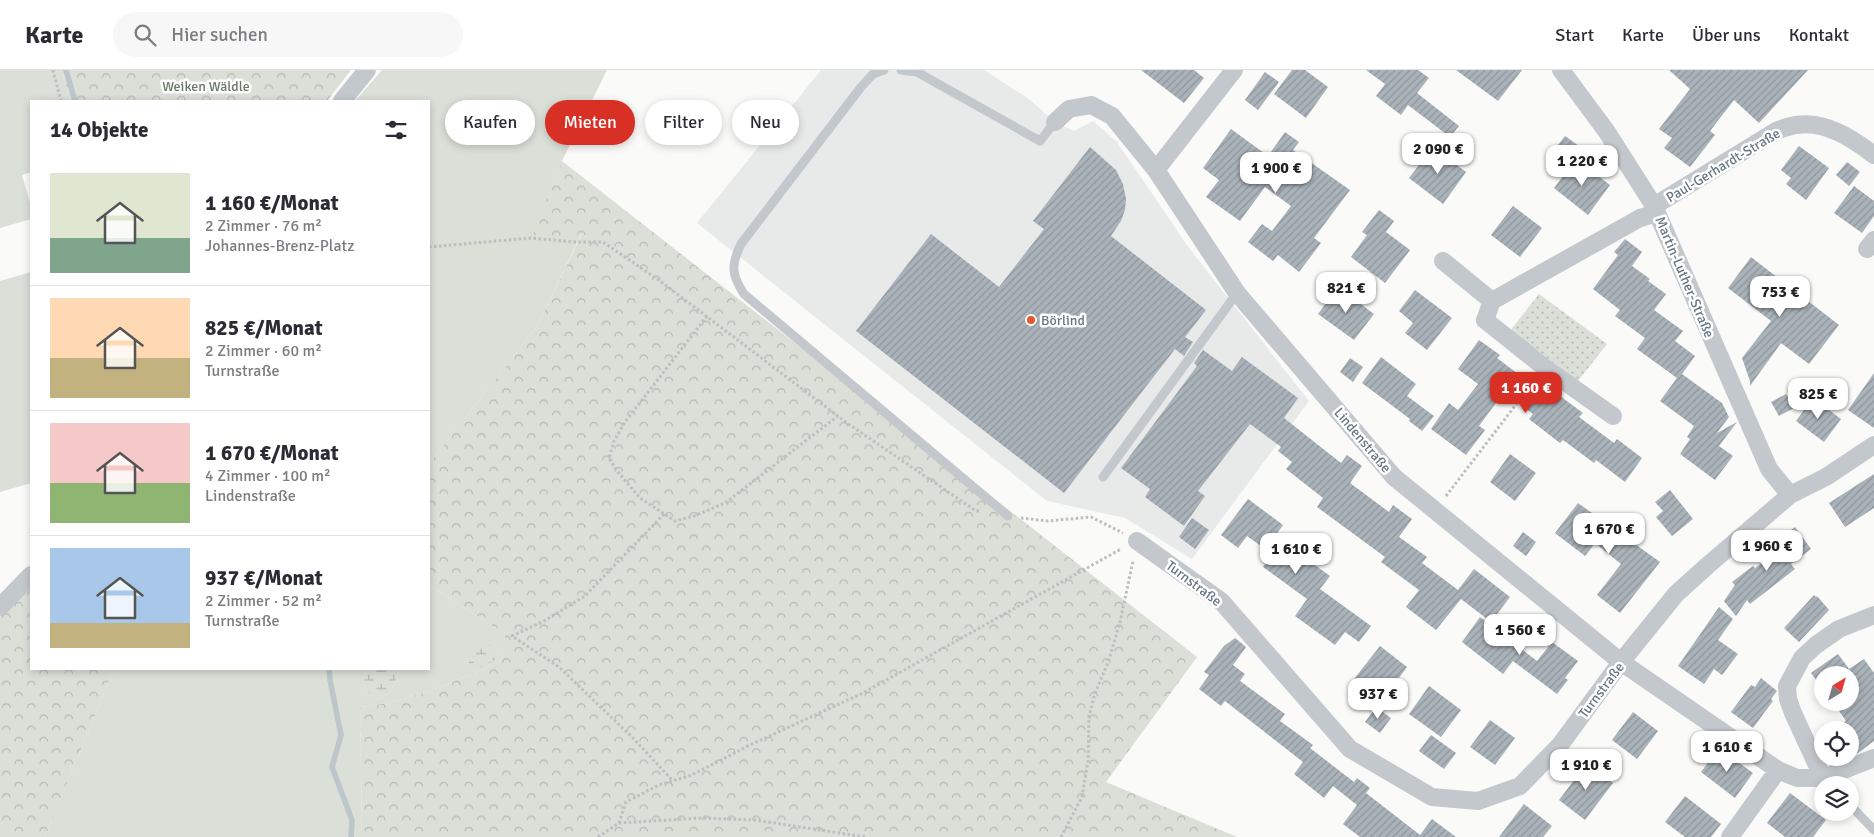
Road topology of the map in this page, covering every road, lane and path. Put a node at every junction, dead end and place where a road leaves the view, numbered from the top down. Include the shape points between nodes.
1 (53, 70) edge
2 (368, 70) edge
3 (884, 70) edge
4 (901, 70) edge
5 (1234, 70) edge
6 (1561, 70) edge
7 (61, 100) edge
8 (343, 100) edge
9 (1055, 122) joint
10 (1874, 155) edge
11 (1156, 170) junction
12 (1656, 210) junction
13 (430, 247) edge
14 (1443, 261) dead end
15 (1237, 292) junction
16 (1492, 301) junction
17 (707, 316) junction
18 (1544, 367) junction
19 (838, 416) junction
20 (1613, 416) dead end
21 (1874, 446) edge
22 (1103, 477) dead end
23 (1790, 496) junction
24 (1435, 511) junction
25 (664, 514) junction
26 (1008, 516) junction
27 (1137, 540) junction
28 (30, 576) edge
29 (0, 607) edge
30 (1874, 615) edge
31 (1621, 662) junction
32 (1874, 758) edge
33 (1778, 770) junction
34 (1824, 776) edge
35 (1837, 776) edge
36 (1814, 780) edge
37 (673, 781) junction
38 (1859, 814) edge
39 (619, 823) junction
40 (1874, 830) edge
41 (598, 837) edge
42 (865, 837) edge
43 (1061, 837) edge
44 (1730, 837) edge

1 - 7 path
2 - 8 street
3 - 26 lane via 873,74 861,87 741,244 734,258 735,280 744,294
4 - 9 lane via 916,72 1040,141
5 - 11 street
6 - 12 street, Martin-Luther-Straße via 1607,132
9 - 11 street, Lindenstraße via 1069,109 1091,105 1112,116
10 - 12 street, Paul-Gerhardt-Straße via 1855,140 1827,127 1798,124 1778,130
11 - 15 street, Lindenstraße
12 - 16 street, Paul-Gerhardt-Straße
12 - 23 street, Martin-Luther-Straße via 1768,469
13 - 17 path via 531,238 603,242
14 - 16 street
15 - 22 lane
15 - 24 street, Lindenstraße via 1394,477
16 - 18 street via 1485,320
17 - 19 path
17 - 25 path via 626,422 614,441 609,458 640,498
18 - 20 street
18 - 24 path
19 - 25 path via 725,502 675,521
19 - 26 path via 976,511
21 - 23 street, Turnstraße
23 - 31 street, Turnstraße via 1676,594
24 - 31 street, Lindenstraße
25 - 37 path via 585,596 512,636 559,667
26 - 27 path via 1048,521 1091,517
27 - 31 street, Turnstraße via 1221,602 1350,749 1432,797 1478,801 1520,786 1560,746
27 - 37 path via 863,693 692,775
27 - 43 path via 1120,622 1089,716 1088,760 1082,797
28 - 29 street
30 - 34 street via 1839,629 1816,645 1802,658 1787,686 1793,713
31 - 33 street, Lindenstraße
32 - 35 street
33 - 36 street, Lindenstraße via 1797,778
33 - 44 street
37 - 39 path via 626,802
38 - 40 lane
39 - 41 path
39 - 42 path via 702,818 755,820

